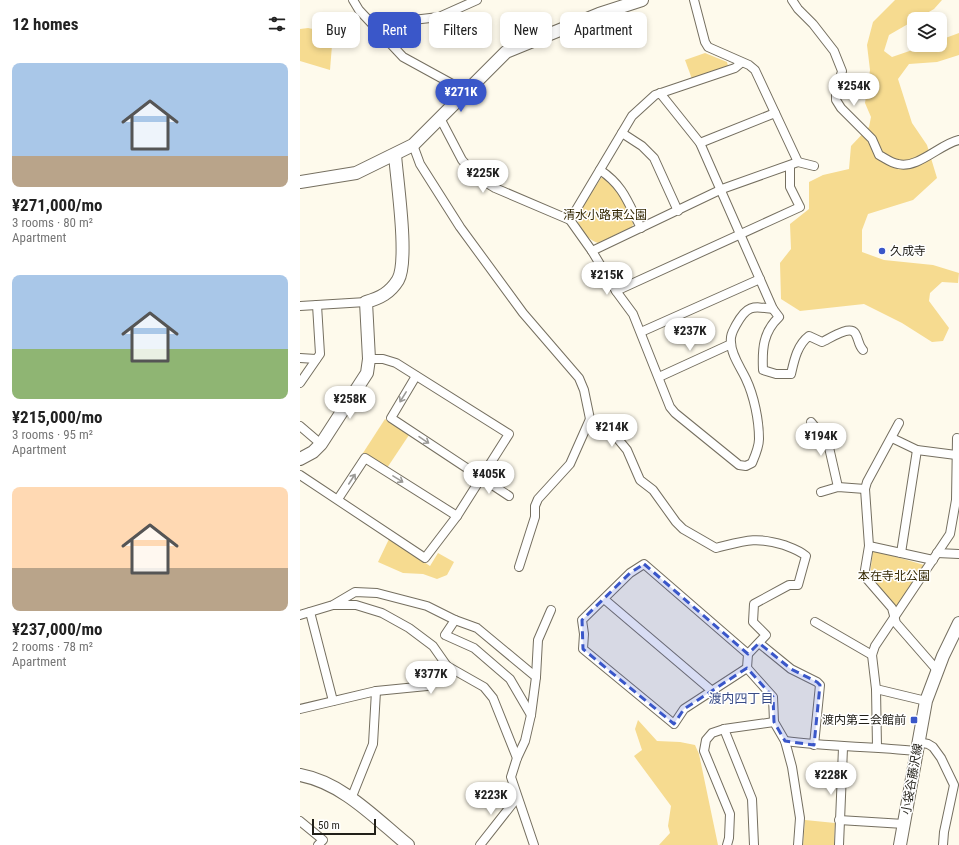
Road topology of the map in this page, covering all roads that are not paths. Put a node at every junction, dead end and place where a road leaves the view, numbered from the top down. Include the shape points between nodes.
1 (353, 0) edge
2 (477, 0) edge
3 (642, 0) edge
4 (694, 0) edge
5 (792, 0) edge
6 (421, 19) edge
7 (368, 20) edge
8 (394, 48) edge
9 (741, 63) junction
10 (465, 92) junction
11 (660, 93) junction
12 (775, 113) junction
13 (440, 118) junction
14 (622, 133) junction
15 (959, 140) edge
16 (700, 143) junction
17 (413, 145) junction
18 (395, 155) junction
19 (798, 162) junction
20 (790, 166) junction
21 (814, 166) dead end
22 (600, 170) junction
23 (300, 182) edge
24 (722, 189) junction
25 (678, 210) junction
26 (570, 220) junction
27 (641, 228) junction
28 (740, 233) junction
29 (592, 251) junction
30 (760, 279) junction
31 (616, 291) junction
32 (366, 302) junction
33 (317, 305) junction
34 (300, 306) edge
35 (773, 309) junction
36 (641, 332) junction
37 (731, 344) junction
38 (864, 350) dead end
39 (300, 358) edge
40 (316, 359) junction
41 (369, 359) junction
42 (416, 376) junction
43 (659, 378) junction
44 (300, 383) edge
45 (590, 419) junction
46 (811, 422) dead end
47 (899, 423) dead end
48 (300, 426) edge
49 (892, 438) junction
50 (957, 438) dead end
51 (321, 444) junction
52 (917, 450) junction
53 (956, 455) junction
54 (300, 459) edge
55 (300, 475) edge
56 (481, 477) junction
57 (838, 487) junction
58 (866, 489) junction
59 (821, 492) dead end
60 (509, 496) dead end
61 (338, 499) junction
62 (457, 516) junction
63 (869, 546) junction
64 (901, 553) junction
65 (938, 553) junction
66 (959, 554) edge
67 (933, 560) junction
68 (519, 567) dead end
69 (604, 599) junction
70 (333, 605) junction
71 (551, 610) dead end
72 (310, 612) junction
73 (300, 614) edge
74 (895, 617) junction
75 (454, 620) junction
76 (815, 622) dead end
77 (959, 623) edge
78 (759, 643) junction
79 (748, 654) junction
80 (872, 655) junction
81 (447, 666) junction
82 (747, 668) junction
83 (937, 670) junction
84 (536, 677) junction
85 (876, 689) junction
86 (711, 690) junction
87 (376, 691) junction
88 (333, 701) junction
89 (926, 701) junction
90 (300, 709) edge
91 (531, 715) junction
92 (774, 722) junction
93 (724, 729) junction
94 (784, 741) junction
95 (814, 745) junction
96 (877, 747) junction
97 (917, 747) junction
98 (843, 748) junction
99 (517, 758) junction
100 (300, 775) edge
101 (517, 798) junction
102 (351, 799) junction
103 (839, 820) junction
104 (300, 821) edge
105 (904, 824) junction
106 (318, 845) edge
107 (408, 845) edge
108 (480, 845) edge
109 (534, 845) edge
110 (727, 845) edge
111 (754, 845) edge
112 (798, 845) edge
113 (839, 845) edge
114 (900, 845) edge
115 (943, 845) edge

1 - 7 street
2 - 6 street via 439,17
3 - 10 street via 516,47 499,57
4 - 9 street via 708,47
5 - 15 street via 834,51 842,71 836,100 872,139 879,155 892,163 908,164
8 - 10 street via 403,57
9 - 11 street via 735,68
9 - 12 street via 749,65 754,70
10 - 13 street
11 - 14 street via 632,116
11 - 16 street
12 - 16 street
12 - 19 street
13 - 17 street
13 - 26 street via 462,160 477,177 495,188
14 - 22 street
14 - 25 street via 642,146 654,158
16 - 24 street
17 - 18 street
17 - 45 street via 420,164 460,227 523,314 579,378
18 - 23 street via 356,173
18 - 32 street via 402,270 388,293
19 - 20 street
19 - 21 street
20 - 24 street
20 - 28 street via 790,187 800,207
22 - 26 street
22 - 27 street via 614,179 620,187
24 - 25 street
24 - 28 street
25 - 27 street
26 - 29 street
27 - 29 street
28 - 30 street
28 - 31 street
29 - 31 street
30 - 35 street
30 - 36 street
31 - 36 street via 633,314
32 - 33 street
32 - 41 street
33 - 34 street
33 - 40 street via 320,354
35 - 37 street via 756,307 742,314 731,334
35 - 38 street via 779,317 768,330 762,349 763,370 776,374 791,374 795,357 809,336 822,342 848,330 853,331
36 - 43 street
37 - 43 street
37 - 43 street via 749,388 760,440 752,463 746,466 739,465 675,413 670,407
39 - 40 street
40 - 44 street
41 - 42 street via 390,360
41 - 51 street via 366,373
42 -> 56 street via 391,418
42 - 56 street via 509,434
45 - 68 street via 570,464 538,499
45 - 78 street via 613,433 627,450 640,480 653,490 683,529 716,548 753,539 766,540 800,551 806,556 798,585 789,585 754,604 753,622 766,635
46 - 57 street via 828,443
47 - 49 street
48 - 51 street
49 - 52 street
49 - 58 street via 867,482
50 - 53 street
51 - 54 street
52 - 53 street
52 - 64 street
53 - 65 street via 956,500 950,534
55 - 61 street
56 - 60 street
56 - 62 street
57 - 58 street
57 - 59 street
58 - 63 street
61 -> 62 street via 365,458
61 - 62 street via 426,558
63 - 64 street
63 - 74 street via 866,578 892,608
64 - 67 street
65 - 66 street
65 - 67 street
67 - 74 street
69 - 79 street via 644,564
69 - 86 street
69 - 86 street via 582,620 583,649 674,724 684,709
70 - 72 street
70 - 75 street via 355,592 377,593 427,606
70 - 81 street via 356,605 382,613 409,628 433,646
71 - 84 street via 538,640
72 - 73 street
72 - 88 street
74 - 80 street via 874,646
74 - 83 street via 896,623
75 - 84 street via 477,628
75 - 91 street via 445,635 474,648 510,679
76 - 80 street
77 - 83 street, 小袋谷藤沢線
78 - 79 street
78 - 95 street via 791,670 817,682 820,686
79 - 82 street
80 - 85 street
81 - 87 street via 427,686
81 - 99 street via 484,687 493,698
82 - 86 street
82 - 92 street via 774,697
83 - 89 street, 小袋谷藤沢線
84 - 91 street
85 - 89 street
85 - 96 street
87 - 88 street
87 - 102 street via 373,744
88 - 90 street
89 - 97 street, 小袋谷藤沢線
91 - 99 street via 525,741
92 - 93 street
92 - 94 street
93 - 110 street via 712,733 706,740 704,751 730,814
93 - 111 street via 752,799
94 - 95 street
94 - 112 street via 792,767 800,818
95 - 98 street
96 - 97 street
96 - 98 street
97 - 105 street, 小袋谷藤沢線
97 - 115 street via 928,744 933,747 954,784
98 - 103 street
99 - 101 street via 511,777
100 - 102 street via 330,785
101 - 108 street
101 - 109 street
102 - 107 street
103 - 105 street
103 - 113 street
104 - 106 street via 324,840
105 - 114 street, 小袋谷藤沢線

